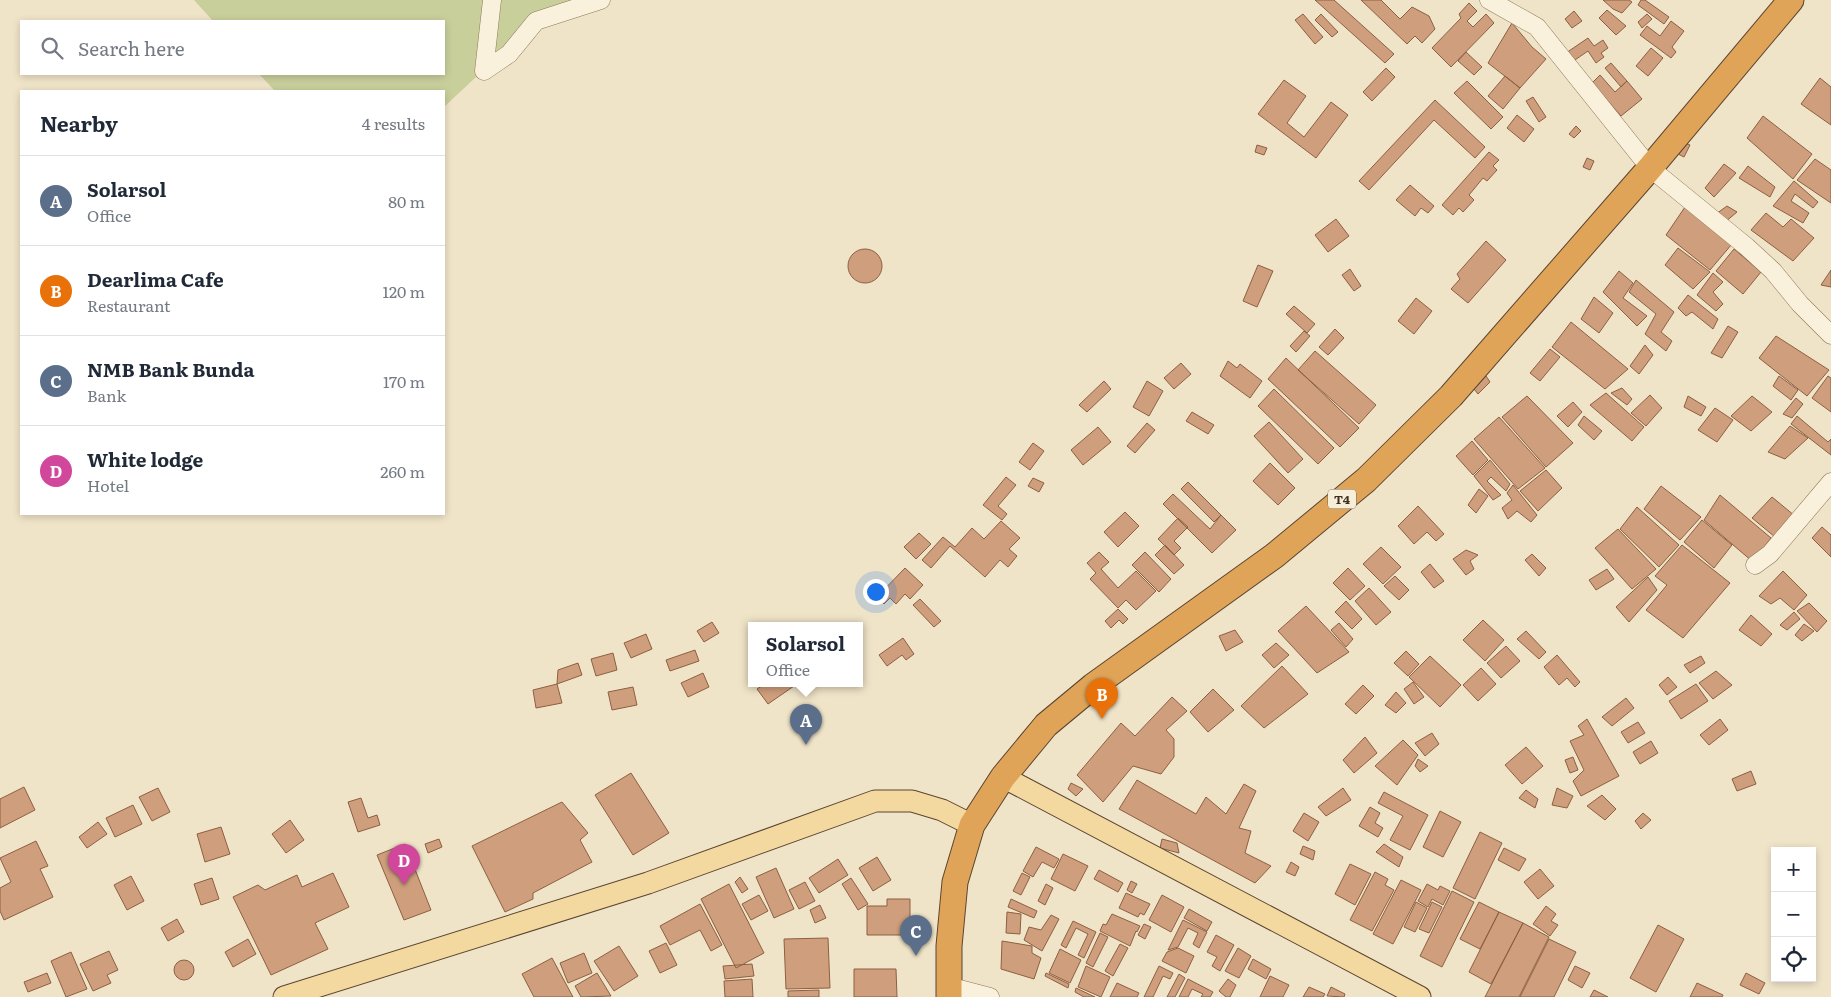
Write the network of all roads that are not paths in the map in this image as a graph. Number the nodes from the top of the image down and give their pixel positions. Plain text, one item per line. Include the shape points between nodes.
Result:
1 (492, 0) edge
2 (601, 0) edge
3 (1489, 0) edge
4 (1791, 0) edge
5 (1650, 168) junction
6 (1831, 335) edge
7 (1831, 482) edge
8 (1755, 565) dead end
9 (1003, 777) junction
10 (972, 825) junction
11 (948, 991) edge
12 (284, 997) edge
13 (990, 997) edge
14 (1420, 997) edge

1 - 2 street via 484,71 509,54 536,21
3 - 5 street via 1537,27
4 - 5 highway, T4
5 - 6 street via 1747,247
5 - 9 highway, T4 via 1451,396 1366,480 1274,556 1093,686 1046,725
7 - 8 street via 1770,554
9 - 10 highway, T4
9 - 14 main road
10 - 11 highway, T4 via 955,882
10 - 12 main road via 942,810 912,801 875,801 648,883
11 - 13 street

